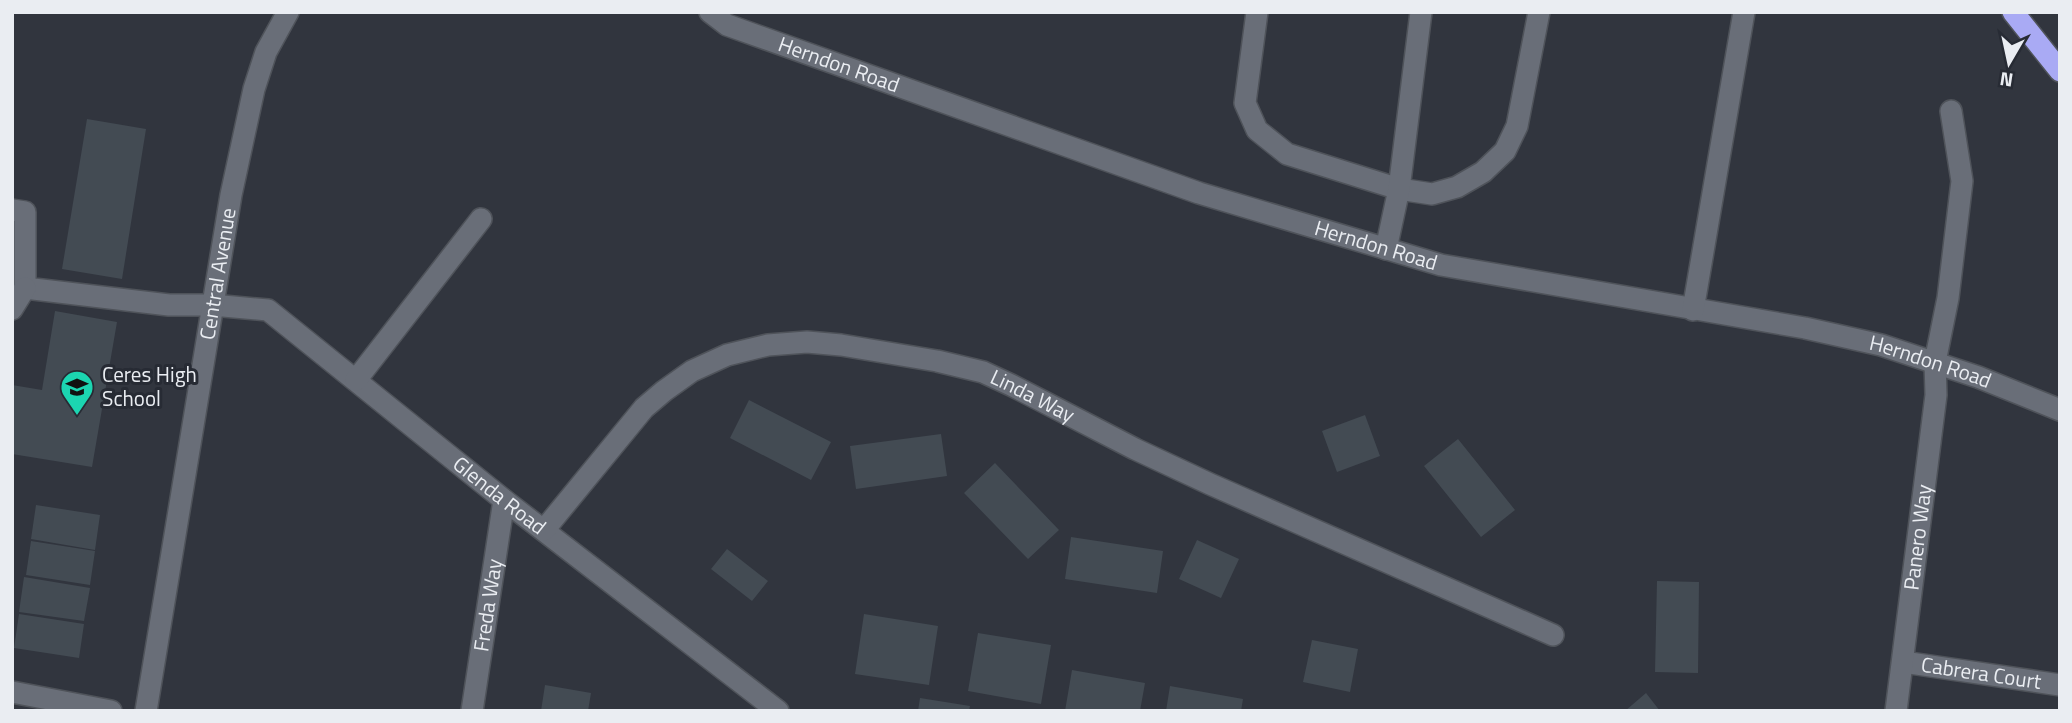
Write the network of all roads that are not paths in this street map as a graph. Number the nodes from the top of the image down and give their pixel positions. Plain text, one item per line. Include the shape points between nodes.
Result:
1 (288, 12) edge
2 (710, 12) edge
3 (1257, 12) edge
4 (1421, 12) edge
5 (1539, 12) edge
6 (1744, 12) edge
7 (2013, 12) edge
8 (2060, 71) edge
9 (1951, 111) dead end
10 (1399, 189) junction
11 (12, 210) edge
12 (481, 219) dead end
13 (1386, 249) junction
14 (25, 288) junction
15 (212, 305) junction
16 (12, 309) edge
17 (1693, 310) junction
18 (1934, 362) junction
19 (356, 380) junction
20 (2060, 410) edge
21 (504, 500) junction
22 (544, 530) junction
23 (1553, 635) dead end
24 (1902, 662) junction
25 (2060, 685) edge
26 (12, 692) edge
27 (111, 711) edge
28 (146, 711) edge
29 (472, 711) edge
30 (778, 711) edge
31 (1896, 711) edge

1 - 15 street, Central Avenue via 266,52 254,89
2 - 13 street, Herndon Road via 727,25 1199,193
3 - 10 street via 1245,103 1257,130 1287,154
4 - 10 street
5 - 10 street via 1517,126 1505,151 1483,172 1457,187 1433,194
6 - 17 street
7 - 8 highway
9 - 18 street, Panero Way via 1962,181 1948,298
10 - 13 street
11 - 14 street via 25,212
12 - 19 street
13 - 17 street, Herndon Road via 1441,265
14 - 15 street, Glenda Road via 169,305
14 - 16 street
15 - 19 street, Glenda Road via 268,310
15 - 28 street, Central Avenue
17 - 18 street, Herndon Road via 1818,331
18 - 20 street, Herndon Road
18 - 24 street, Panero Way via 1936,395
19 - 21 street, Glenda Road
21 - 22 street, Glenda Road
21 - 29 street, Freda Way
22 - 23 street, Linda Way via 644,408 692,371 727,355 768,345 830,344 983,372 1210,484
22 - 30 street, Glenda Road
24 - 25 street, Cabrera Court
24 - 31 street, Panero Way
26 - 27 street

